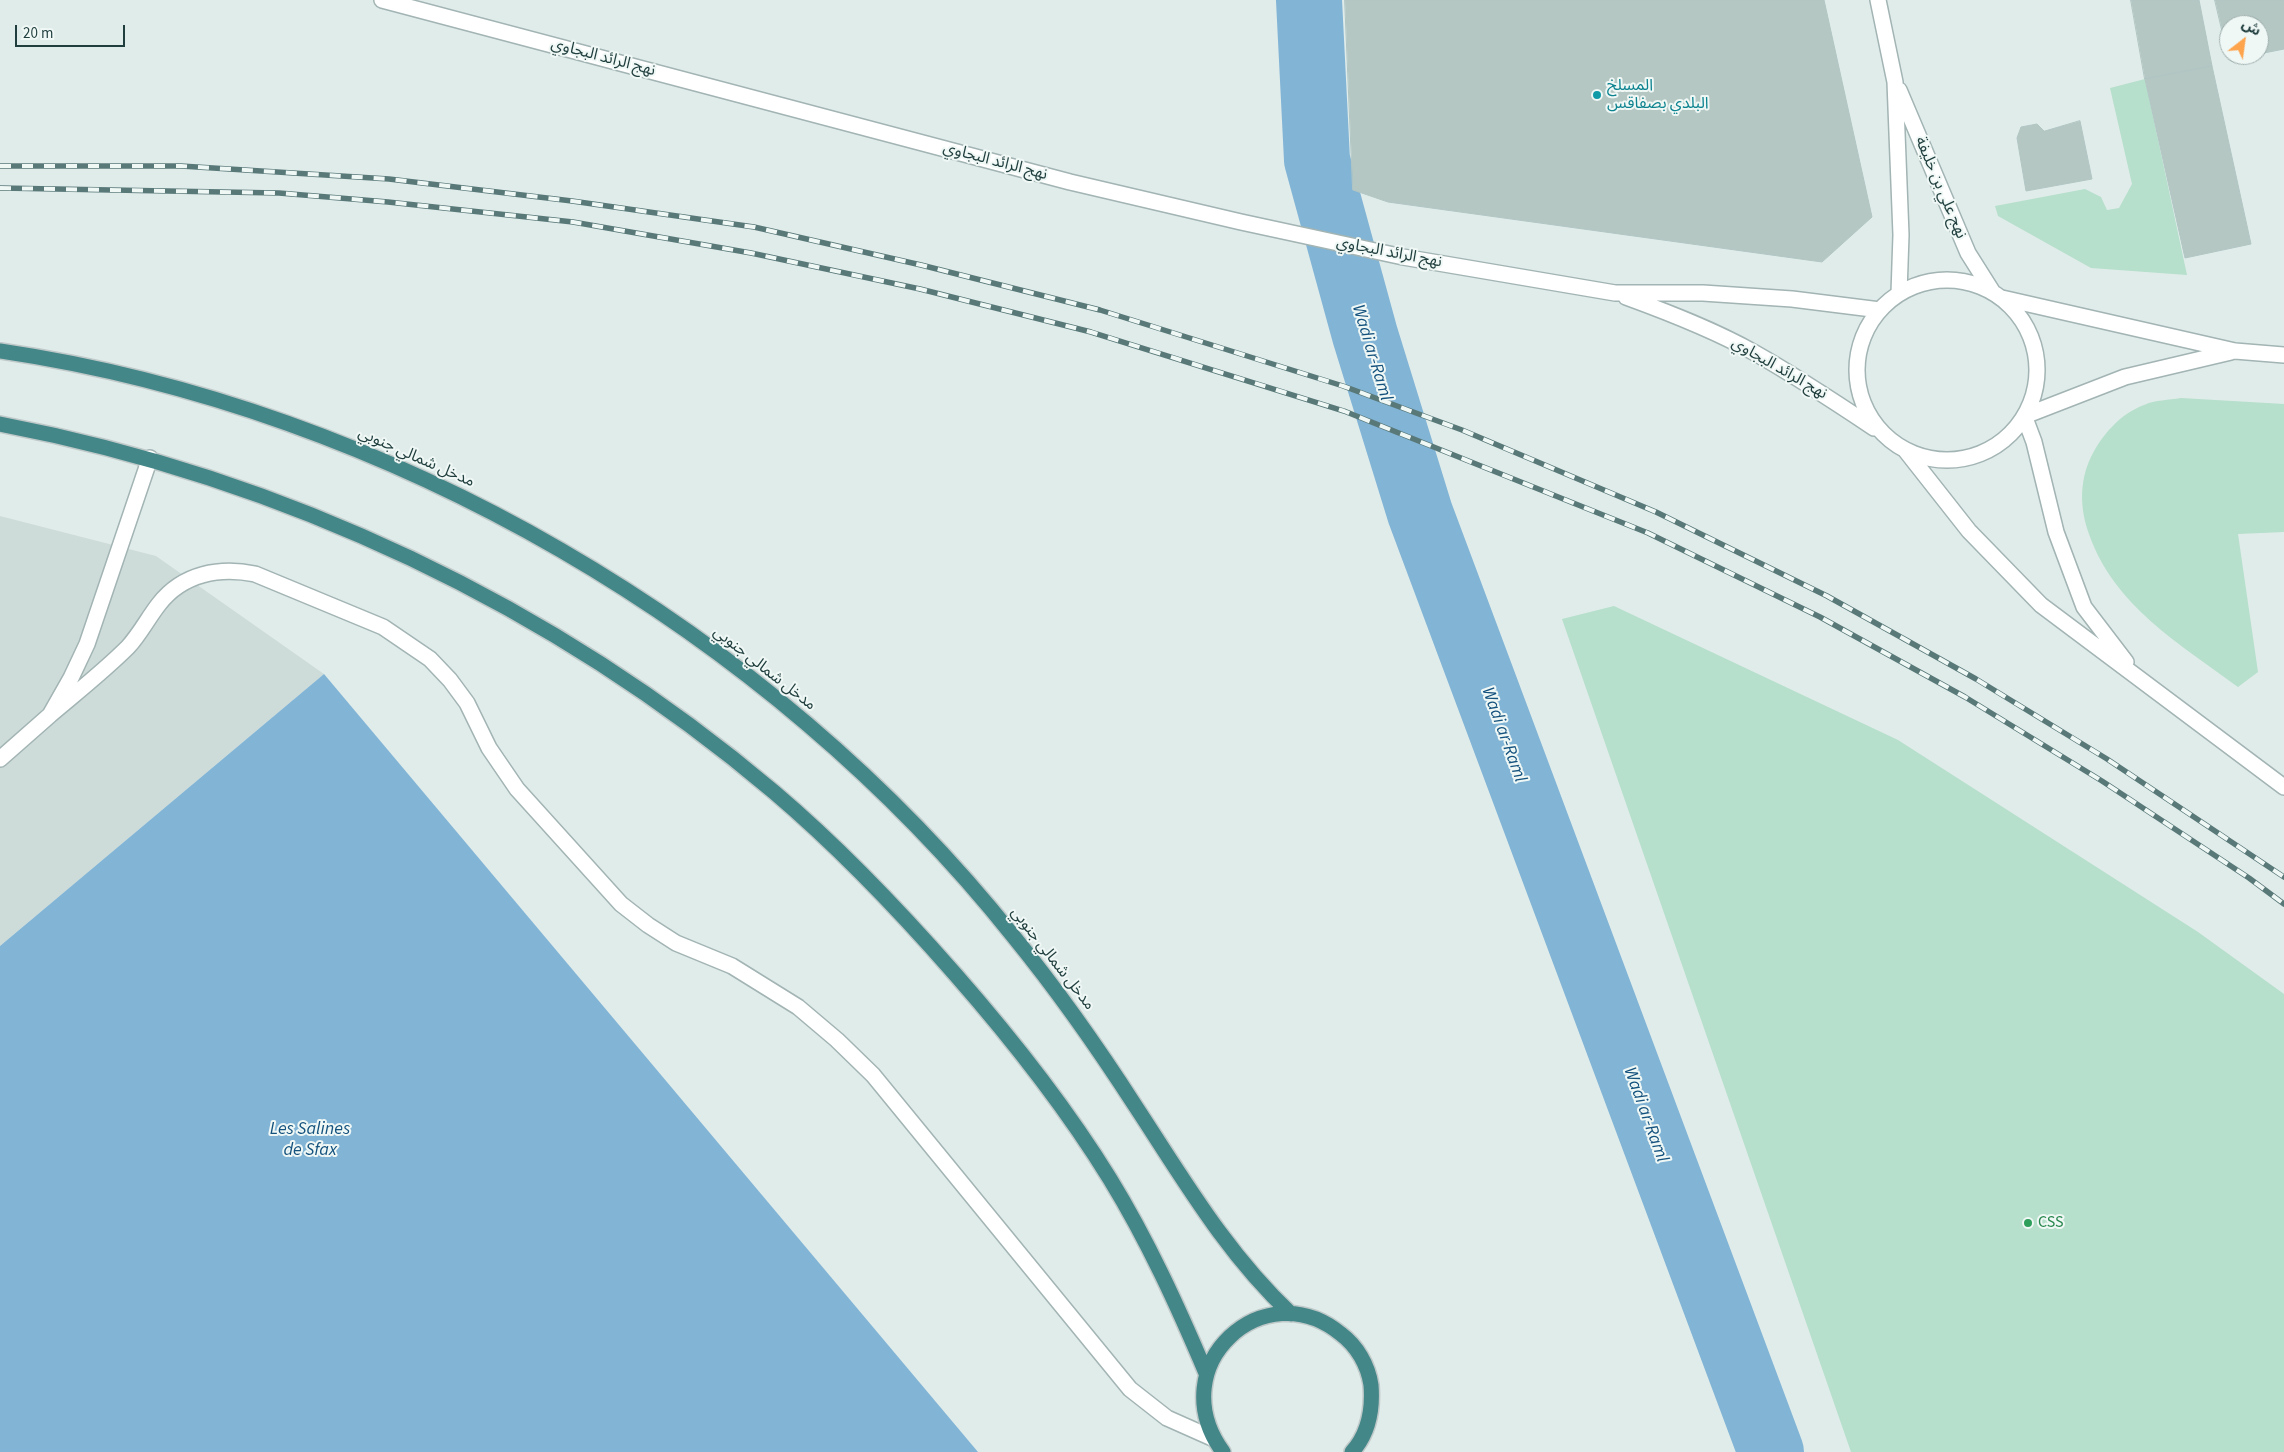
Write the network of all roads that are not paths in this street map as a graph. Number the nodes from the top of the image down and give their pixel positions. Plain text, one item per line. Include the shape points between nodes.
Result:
1 (382, 0) edge
2 (1878, 0) edge
3 (1895, 82) junction
4 (1615, 292) junction
5 (1898, 293) junction
6 (1997, 294) junction
7 (1880, 310) junction
8 (0, 350) edge
9 (2235, 351) junction
10 (2284, 355) edge
11 (2026, 417) junction
12 (0, 424) edge
13 (1881, 433) junction
14 (1906, 450) junction
15 (150, 458) junction
16 (2138, 677) junction
17 (50, 715) junction
18 (0, 759) edge
19 (2284, 787) edge
20 (1291, 1314) junction
21 (1206, 1373) junction
22 (1212, 1438) junction
23 (1223, 1452) edge
24 (1352, 1452) edge

1 - 4 street, نهج الرائد البجاوي via 1070,182 1403,257
2 - 3 street, نهج علي بن خليفة
3 - 5 street, نهج علي بن خليفة via 1901,235
3 - 6 street, نهج علي بن خليفة via 1968,253
4 - 7 street, نهج الرائد البجاوي via 1704,293
4 - 13 street, نهج الرائد البجاوي via 1686,319 1754,352 1819,390
5 - 6 street via 1944,280 1969,282
5 - 7 street
6 - 9 street
6 - 11 street via 2020,316 2033,339 2038,365 2036,391
7 - 13 street via 1865,332 1857,358 1857,385 1866,410
8 - 20 highway, مدخل شمالي جنوبي via 106,371 196,394 371,456 444,488 524,529 654,608 720,655 844,757 902,813 1011,932 1107,1061 1219,1235 1264,1289
9 - 10 street
9 - 11 street via 2125,377
11 - 14 street via 2007,439 1984,454 1958,461 1930,460
11 - 16 street via 2056,532 2084,607
12 - 15 highway
13 - 14 street, نهج الرائد البجاوي
14 - 16 street via 1969,531 2041,605
15 - 17 street via 88,644
15 - 21 highway via 299,510 451,578 536,624 619,676 699,732 776,794 852,864 924,939 993,1017 1072,1120 1148,1245
16 - 19 street
17 - 18 street
17 - 22 street via 129,646 159,603 171,592 184,582 217,571 256,574 383,627 408,642 450,680 467,703 501,768 517,789 621,904 676,943 732,966 766,986 798,1007 837,1040 873,1075 1130,1389 1167,1418
20 - 21 highway via 1269,1316 1230,1336
20 - 24 highway via 1313,1317 1332,1326 1350,1341 1363,1359 1370,1380 1372,1402 1369,1424
21 - 22 highway via 1202,1395 1204,1417
22 - 23 highway

